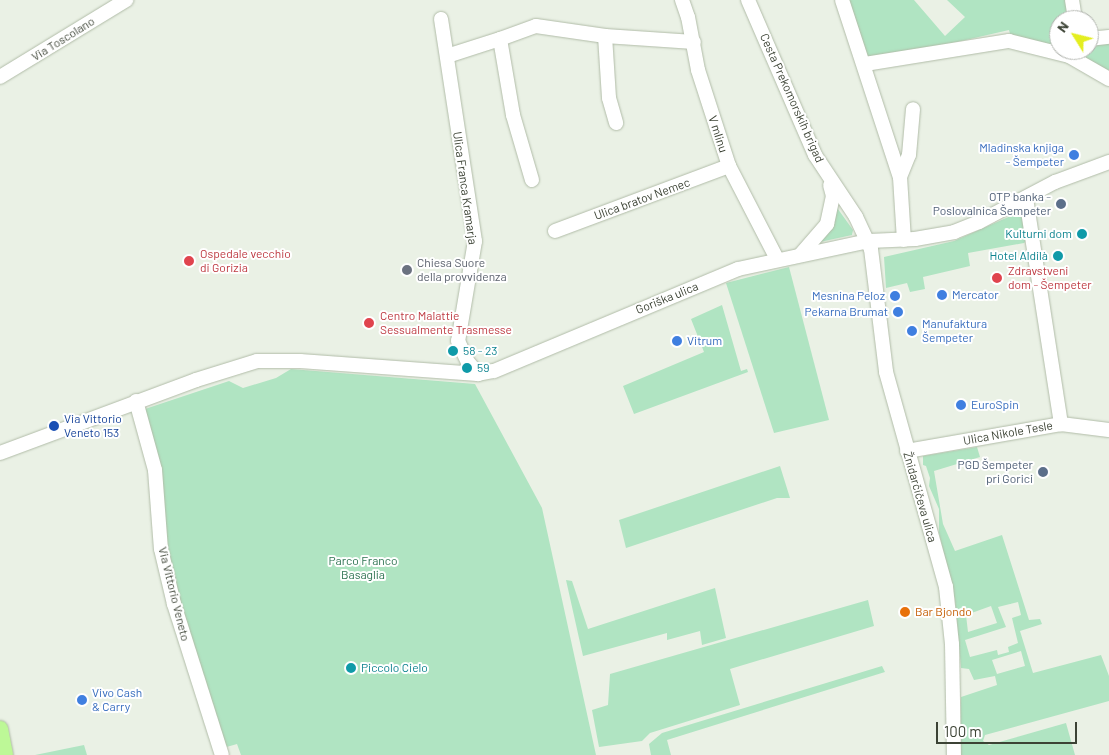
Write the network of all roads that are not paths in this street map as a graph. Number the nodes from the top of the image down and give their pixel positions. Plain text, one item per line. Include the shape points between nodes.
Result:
1 (126, 0) edge
2 (682, 0) edge
3 (748, 0) edge
4 (842, 0) edge
5 (441, 18) dead end
6 (605, 36) junction
7 (500, 39) junction
8 (694, 42) junction
9 (446, 56) junction
10 (865, 64) junction
11 (0, 77) edge
12 (1109, 79) edge
13 (913, 109) dead end
14 (616, 123) dead end
15 (1109, 162) edge
16 (729, 166) junction
17 (900, 177) junction
18 (828, 178) junction
19 (532, 180) dead end
20 (1026, 198) junction
21 (555, 231) dead end
22 (869, 240) junction
23 (904, 240) junction
24 (800, 255) junction
25 (777, 259) junction
26 (475, 374) junction
27 (136, 402) junction
28 (1061, 424) junction
29 (1109, 430) edge
30 (907, 452) junction
31 (0, 453) edge
32 (0, 729) edge
33 (5, 755) edge
34 (222, 755) edge
35 (954, 755) edge

1 - 11 street, Via Toscolano
2 - 8 street, V mlinu
3 - 18 street, Cesta Prekomorskih brigad
4 - 10 street
5 - 9 street, Ulica Franca Kramarja
6 - 7 street via 536,26
6 - 8 street
6 - 14 street via 607,82
7 - 9 street
7 - 19 street via 513,115
8 - 16 street, V mlinu via 698,70
9 - 26 street, Ulica Franca Kramarja via 476,241 458,341
10 - 12 street via 1009,41 1069,56
10 - 17 street
13 - 17 street via 909,155
15 - 20 street via 1055,182
16 - 21 street, Ulica bratov Nemec
16 - 25 street, V mlinu
17 - 23 street
18 - 22 street, Cesta Prekomorskih brigad
18 - 24 street via 833,196 827,224 815,242
20 - 23 street via 954,232
20 - 28 street
22 - 23 street
22 - 24 street, Goriška ulica
22 - 30 street, Žnidarčičeva ulica via 886,372
24 - 25 street, Goriška ulica
25 - 26 street, Goriška ulica via 738,268 494,371
26 - 27 street via 300,361 257,362
27 - 31 street
27 - 34 street, Via Vittorio Veneto via 155,470 161,549 174,604
28 - 29 street, Ulica Nikole Tesle
28 - 30 street, Ulica Nikole Tesle
30 - 35 street, Žnidarčičeva ulica via 946,587 952,644
32 - 33 main road

